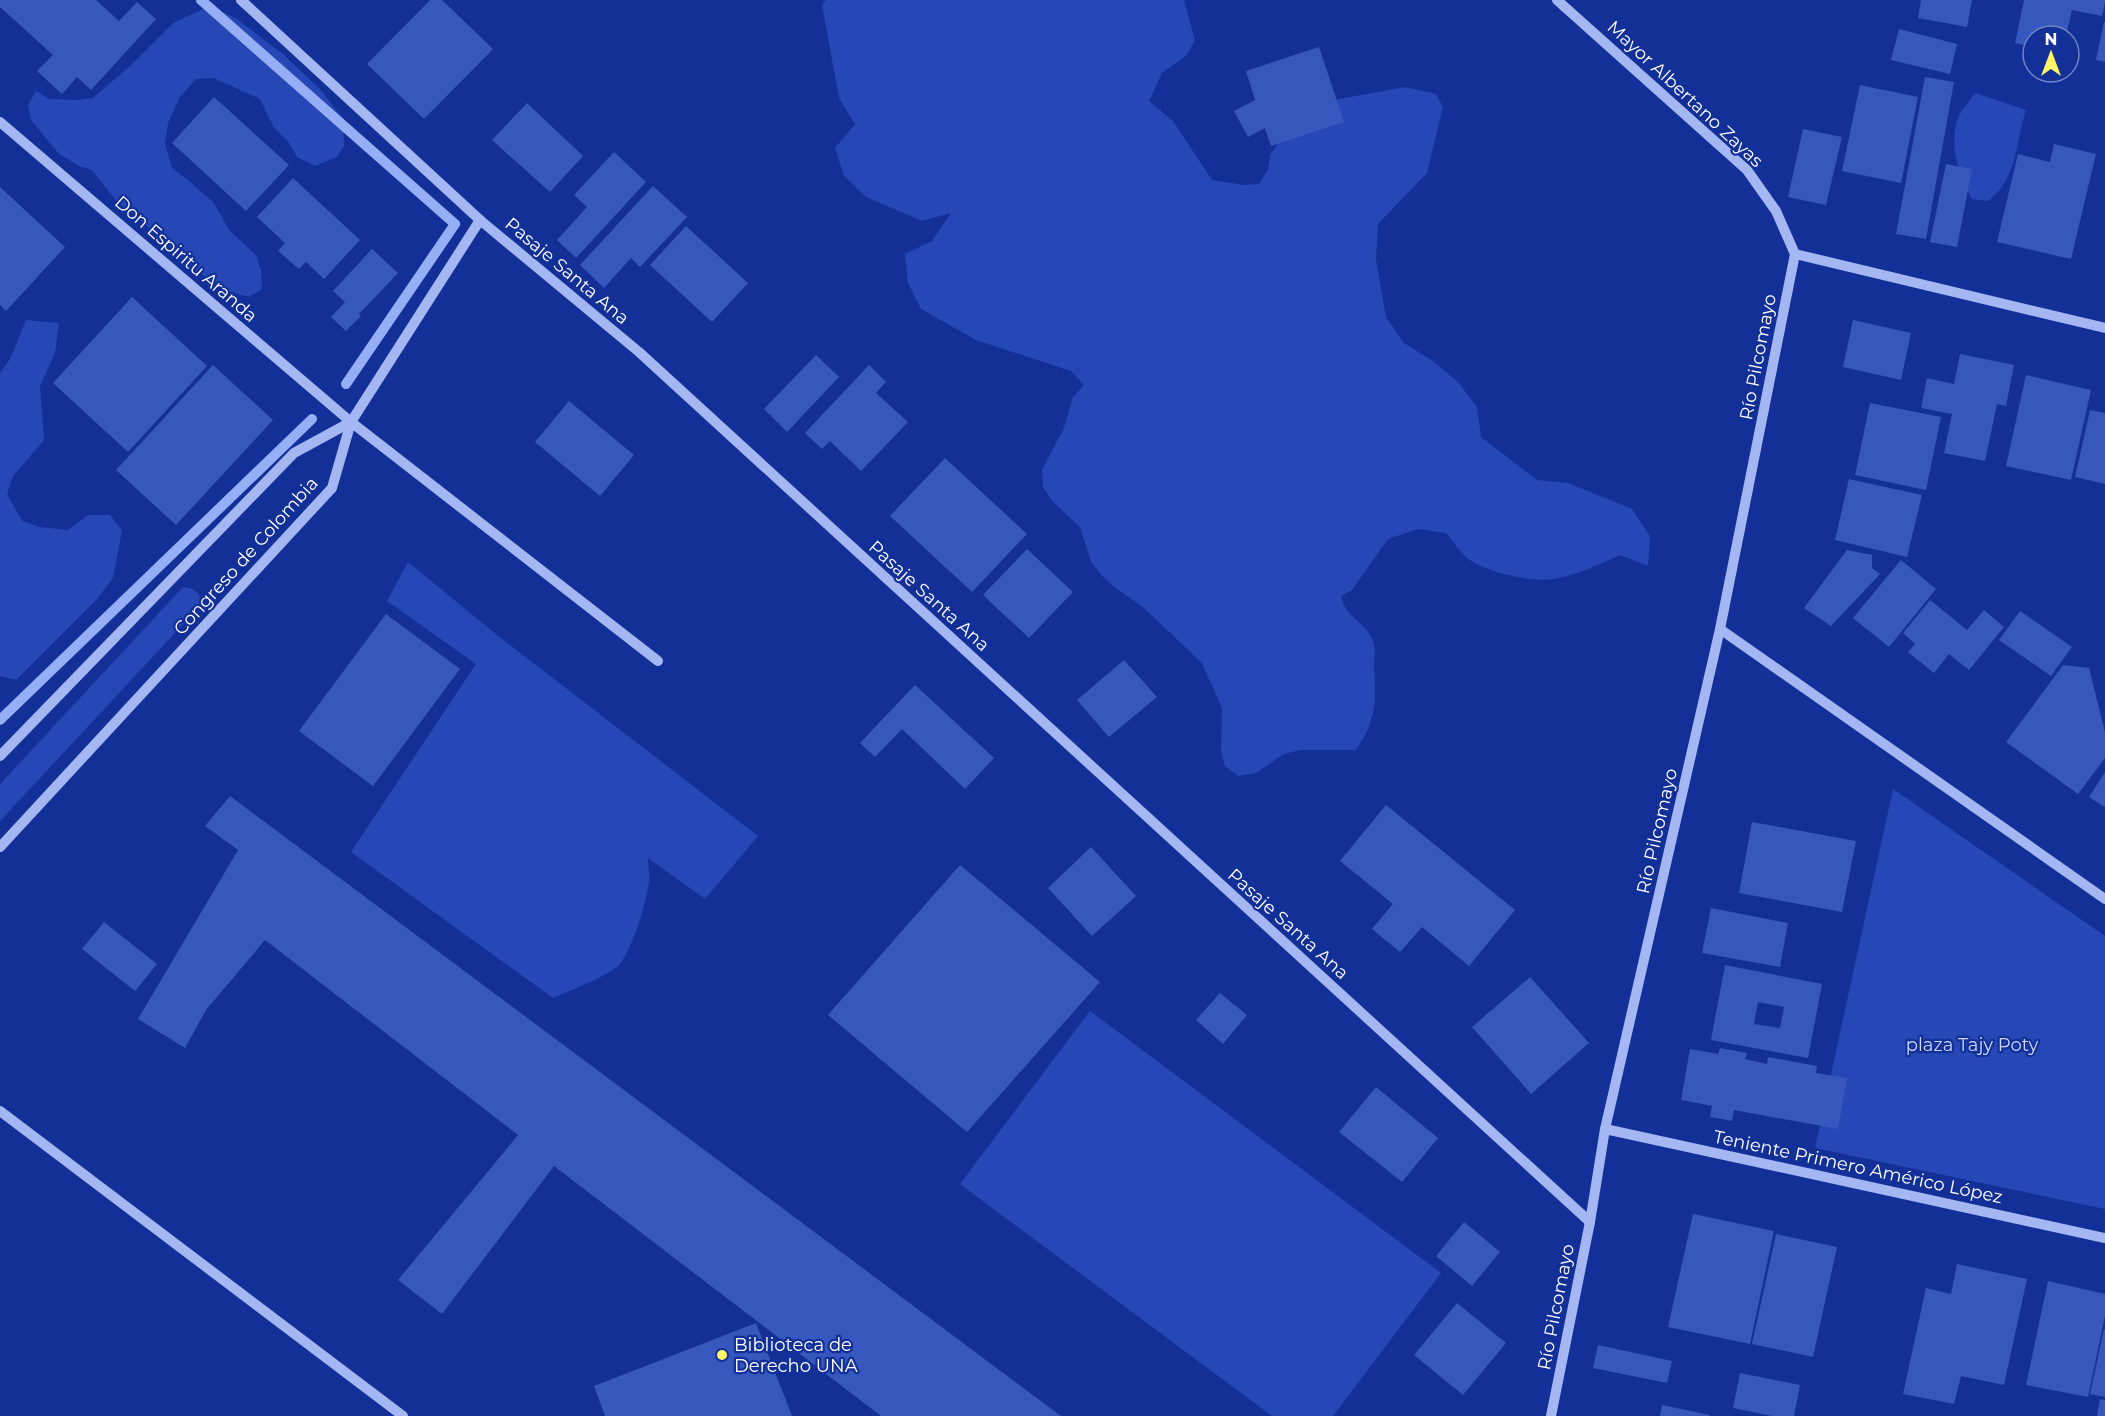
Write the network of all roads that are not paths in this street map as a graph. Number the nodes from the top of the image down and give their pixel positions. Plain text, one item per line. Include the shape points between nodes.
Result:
1 (241, 0) edge
2 (1557, 0) edge
3 (0, 122) edge
4 (480, 220) junction
5 (1795, 254) junction
6 (2105, 328) edge
7 (351, 422) junction
8 (1720, 629) junction
9 (658, 661) dead end
10 (0, 756) edge
11 (0, 847) edge
12 (2105, 899) edge
13 (0, 1111) edge
14 (1605, 1129) junction
15 (1590, 1222) junction
16 (2105, 1238) edge
17 (403, 1416) edge
18 (1551, 1416) edge

1 - 4 street, Pasaje Santa Ana
2 - 5 street, Mayor Albertano Zayas via 1747,170 1776,211
3 - 7 street, Don Espiritu Aranda
4 - 7 street, Congreso de Colombia
4 - 15 street, Pasaje Santa Ana via 639,352
5 - 6 street
5 - 8 street, Río Pilcomayo
7 - 9 street, Don Espiritu Aranda
7 - 10 street via 294,453
7 - 11 street, Congreso de Colombia via 332,488
8 - 12 street
8 - 14 street, Río Pilcomayo
13 - 17 street
14 - 15 street, Río Pilcomayo
14 - 16 street, Teniente Primero Américo López
15 - 18 street, Río Pilcomayo

